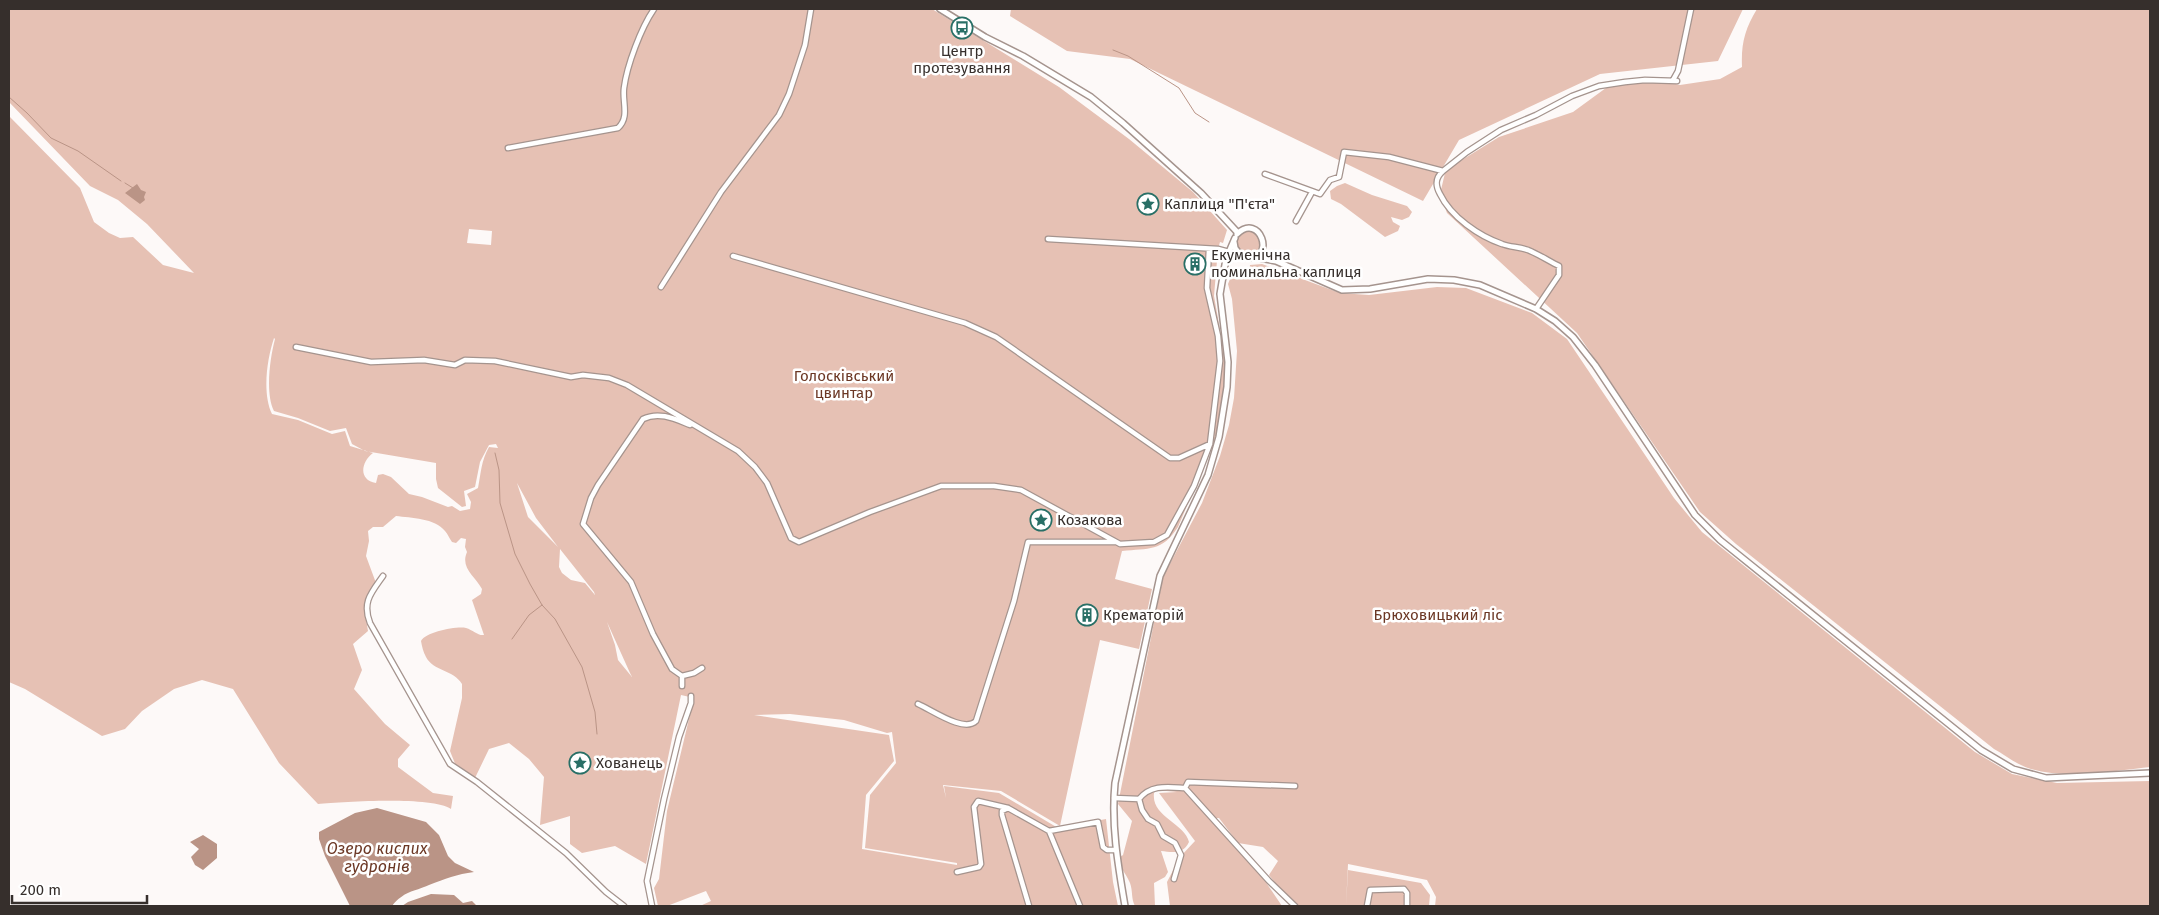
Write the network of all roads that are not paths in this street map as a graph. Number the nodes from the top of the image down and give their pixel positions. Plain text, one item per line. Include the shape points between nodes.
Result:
1 (654, 9) edge
2 (811, 9) edge
3 (940, 9) edge
4 (1691, 9) edge
5 (508, 148) dead end
6 (1443, 171) junction
7 (1265, 174) dead end
8 (1312, 192) junction
9 (1296, 221) dead end
10 (1236, 235) junction
11 (1048, 239) dead end
12 (1263, 241) junction
13 (1209, 249) junction
14 (1229, 252) junction
15 (733, 256) dead end
16 (1241, 256) junction
17 (1254, 257) junction
18 (1276, 261) junction
19 (661, 286) dead end
20 (1536, 309) junction
21 (296, 347) dead end
22 (701, 429) junction
23 (1210, 444) junction
24 (1115, 542) junction
25 (383, 576) dead end
26 (702, 668) dead end
27 (682, 676) junction
28 (682, 686) dead end
29 (691, 696) dead end
30 (918, 704) dead end
31 (2150, 773) edge
32 (1295, 786) dead end
33 (1186, 788) junction
34 (1114, 798) junction
35 (1139, 799) junction
36 (1008, 808) junction
37 (1048, 831) junction
38 (1115, 850) junction
39 (957, 872) dead end
40 (1174, 879) dead end
41 (624, 906) edge
42 (652, 906) edge
43 (1029, 906) edge
44 (1080, 906) edge
45 (1125, 906) edge
46 (1295, 906) edge
47 (1368, 906) edge
48 (1407, 906) edge

1 - 5 street via 624,81 624,123 618,128
2 - 19 street via 805,45 779,115 721,192
3 - 10 street via 1091,97 1201,193
4 - 6 street via 1675,80 1599,86 1572,96 1501,130
6 - 8 street via 1389,158 1344,152 1339,177 1330,180 1320,194
6 - 20 street via 1436,182 1452,213 1487,237 1528,250 1558,266 1559,275
7 - 8 street
8 - 9 street
10 - 12 street via 1245,229 1255,230
10 - 14 street
10 - 16 street via 1235,248
11 - 13 street
12 - 17 street via 1261,251
12 - 18 street via 1266,252
13 - 14 street
13 - 23 street via 1207,288 1220,361
14 - 16 street
14 - 34 street via 1220,294 1228,362 1219,437 1208,474 1160,576
15 - 23 street via 965,324 996,337 1170,458 1179,458
16 - 17 street
17 - 18 street
18 - 20 street via 1342,290 1370,289 1428,279 1454,280 1480,285
20 - 31 street via 1574,336 1695,515 1720,540 1981,750 2012,769 2046,778
21 - 22 street via 371,362 424,360 455,365 465,360 495,361 571,377 609,378 636,389
22 - 24 street via 738,451 755,467 767,483 795,541 803,542 826,529 941,486 994,486 1021,490
22 - 27 street via 664,416 644,419 598,485 583,524 631,582 672,669
23 - 24 street via 1194,486 1167,535 1154,542
24 - 30 street via 1028,542 1014,601 976,721 969,726 958,724
25 - 41 street via 368,599 366,613 450,764 566,853
26 - 27 street
27 - 28 street
29 - 42 street via 664,798 647,881
32 - 33 street via 1188,782
33 - 35 street via 1163,786 1145,791
33 - 46 street
34 - 35 street
34 - 38 street
35 - 40 street via 1148,819 1157,824 1163,836 1175,844 1181,855
36 - 37 street
36 - 39 street via 982,800 975,802 981,864
36 - 43 street via 1002,811 1002,815
37 - 38 street via 1098,822 1103,847
37 - 44 street
38 - 45 street
47 - 48 street via 1370,890 1404,889

